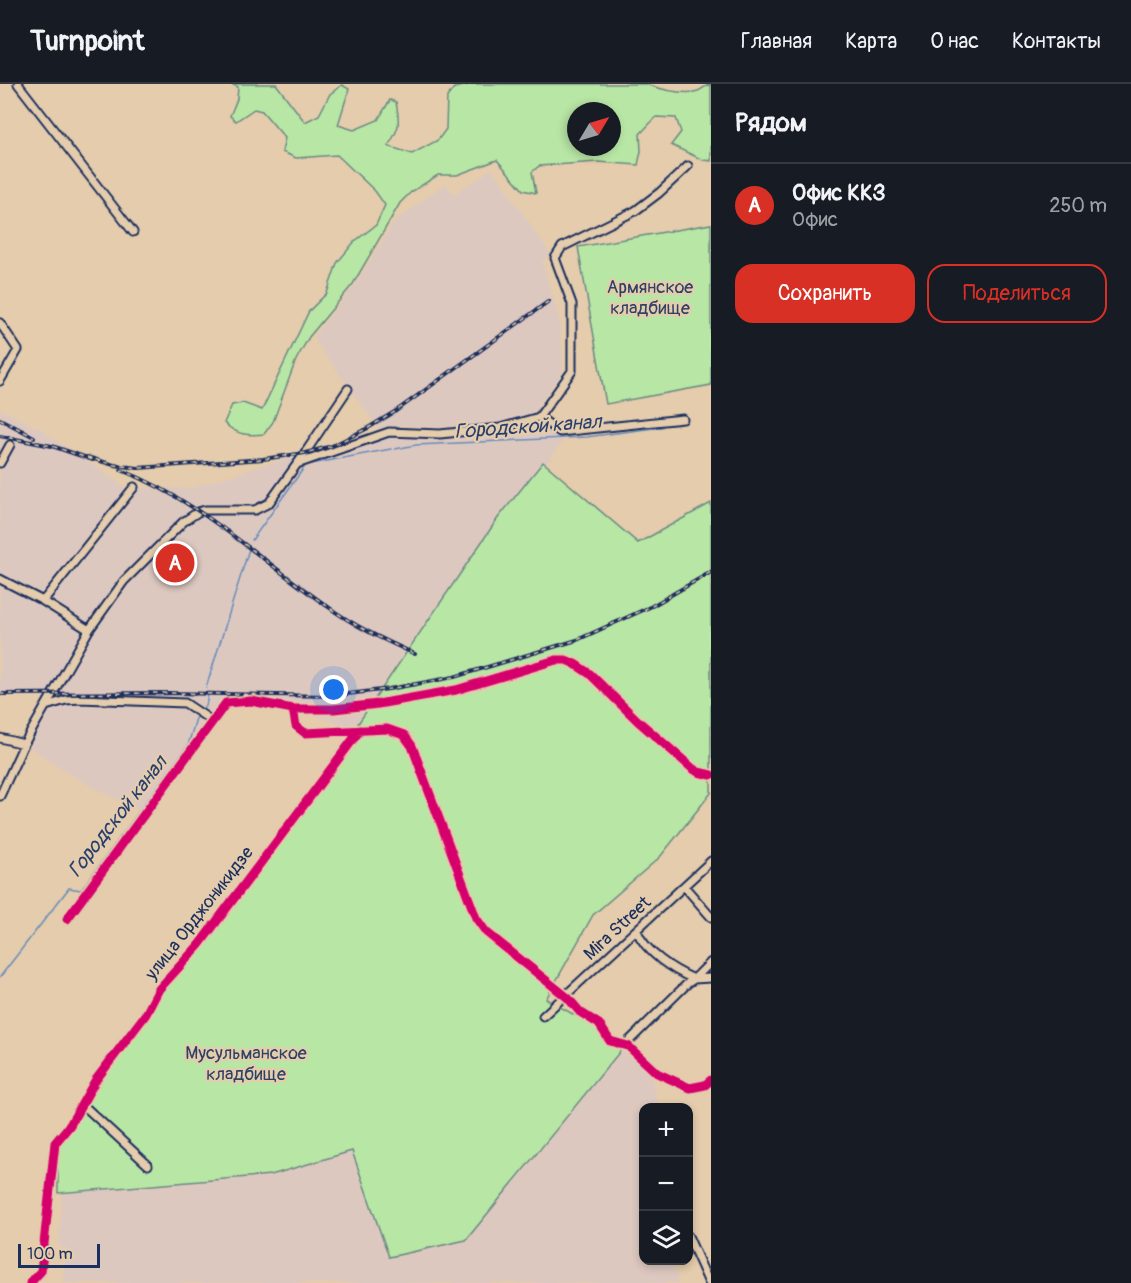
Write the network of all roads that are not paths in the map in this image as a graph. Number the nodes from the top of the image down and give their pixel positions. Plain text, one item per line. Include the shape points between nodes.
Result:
1 (18, 84) edge
2 (688, 166) dead end
3 (133, 232) dead end
4 (0, 322) edge
5 (0, 381) edge
6 (348, 388) dead end
7 (539, 417) junction
8 (683, 419) dead end
9 (10, 445) dead end
10 (0, 463) edge
11 (297, 464) junction
12 (134, 487) dead end
13 (0, 579) edge
14 (43, 602) junction
15 (89, 630) junction
16 (45, 706) junction
17 (293, 709) junction
18 (212, 721) junction
19 (360, 730) junction
20 (0, 738) edge
21 (24, 744) junction
22 (711, 775) edge
23 (3, 784) edge
24 (0, 796) edge
25 (711, 861) edge
26 (684, 886) junction
27 (711, 917) edge
28 (67, 919) dead end
29 (637, 931) junction
30 (711, 962) edge
31 (677, 972) junction
32 (711, 978) edge
33 (694, 979) junction
34 (678, 991) junction
35 (565, 996) junction
36 (543, 1016) dead end
37 (625, 1045) junction
38 (711, 1080) edge
39 (82, 1104) junction
40 (148, 1165) dead end
41 (693, 1247) edge
42 (30, 1283) edge
43 (709, 1283) edge

1 - 3 street
2 - 7 street via 635,211 562,247 555,258 572,303 572,371
4 - 5 street via 18,350
6 - 11 street
7 - 8 street via 560,432
7 - 11 street via 500,428 440,434 388,432
9 - 10 street
11 - 15 street via 262,507 205,510 183,522 124,581
12 - 14 street
13 - 14 street
14 - 15 street
15 - 16 street
16 - 18 street via 80,699 185,703
16 - 21 street
17 - 18 street via 251,701 226,703
17 - 19 street via 296,726 305,732
17 - 22 street via 345,707 456,690 566,660 590,674 692,768
18 - 28 street
19 - 35 street via 387,729 409,740 476,918 494,939
19 - 39 street, улица Орджоникидзе via 199,945 159,989 146,1014 94,1081
20 - 21 street
21 - 23 street
23 - 24 street
25 - 26 street, Mira Street
26 - 27 street
26 - 29 street, Mira Street
29 - 31 street via 650,949
29 - 35 street, Mira Street
30 - 33 street
31 - 33 street
31 - 34 street
32 - 33 street
33 - 34 street
34 - 37 street
35 - 36 street, Mira Street
35 - 37 street via 599,1024 610,1041
37 - 38 street via 657,1073 690,1088
39 - 40 street
39 - 42 street, улица Орджоникидзе via 56,1143 41,1272
41 - 43 street

